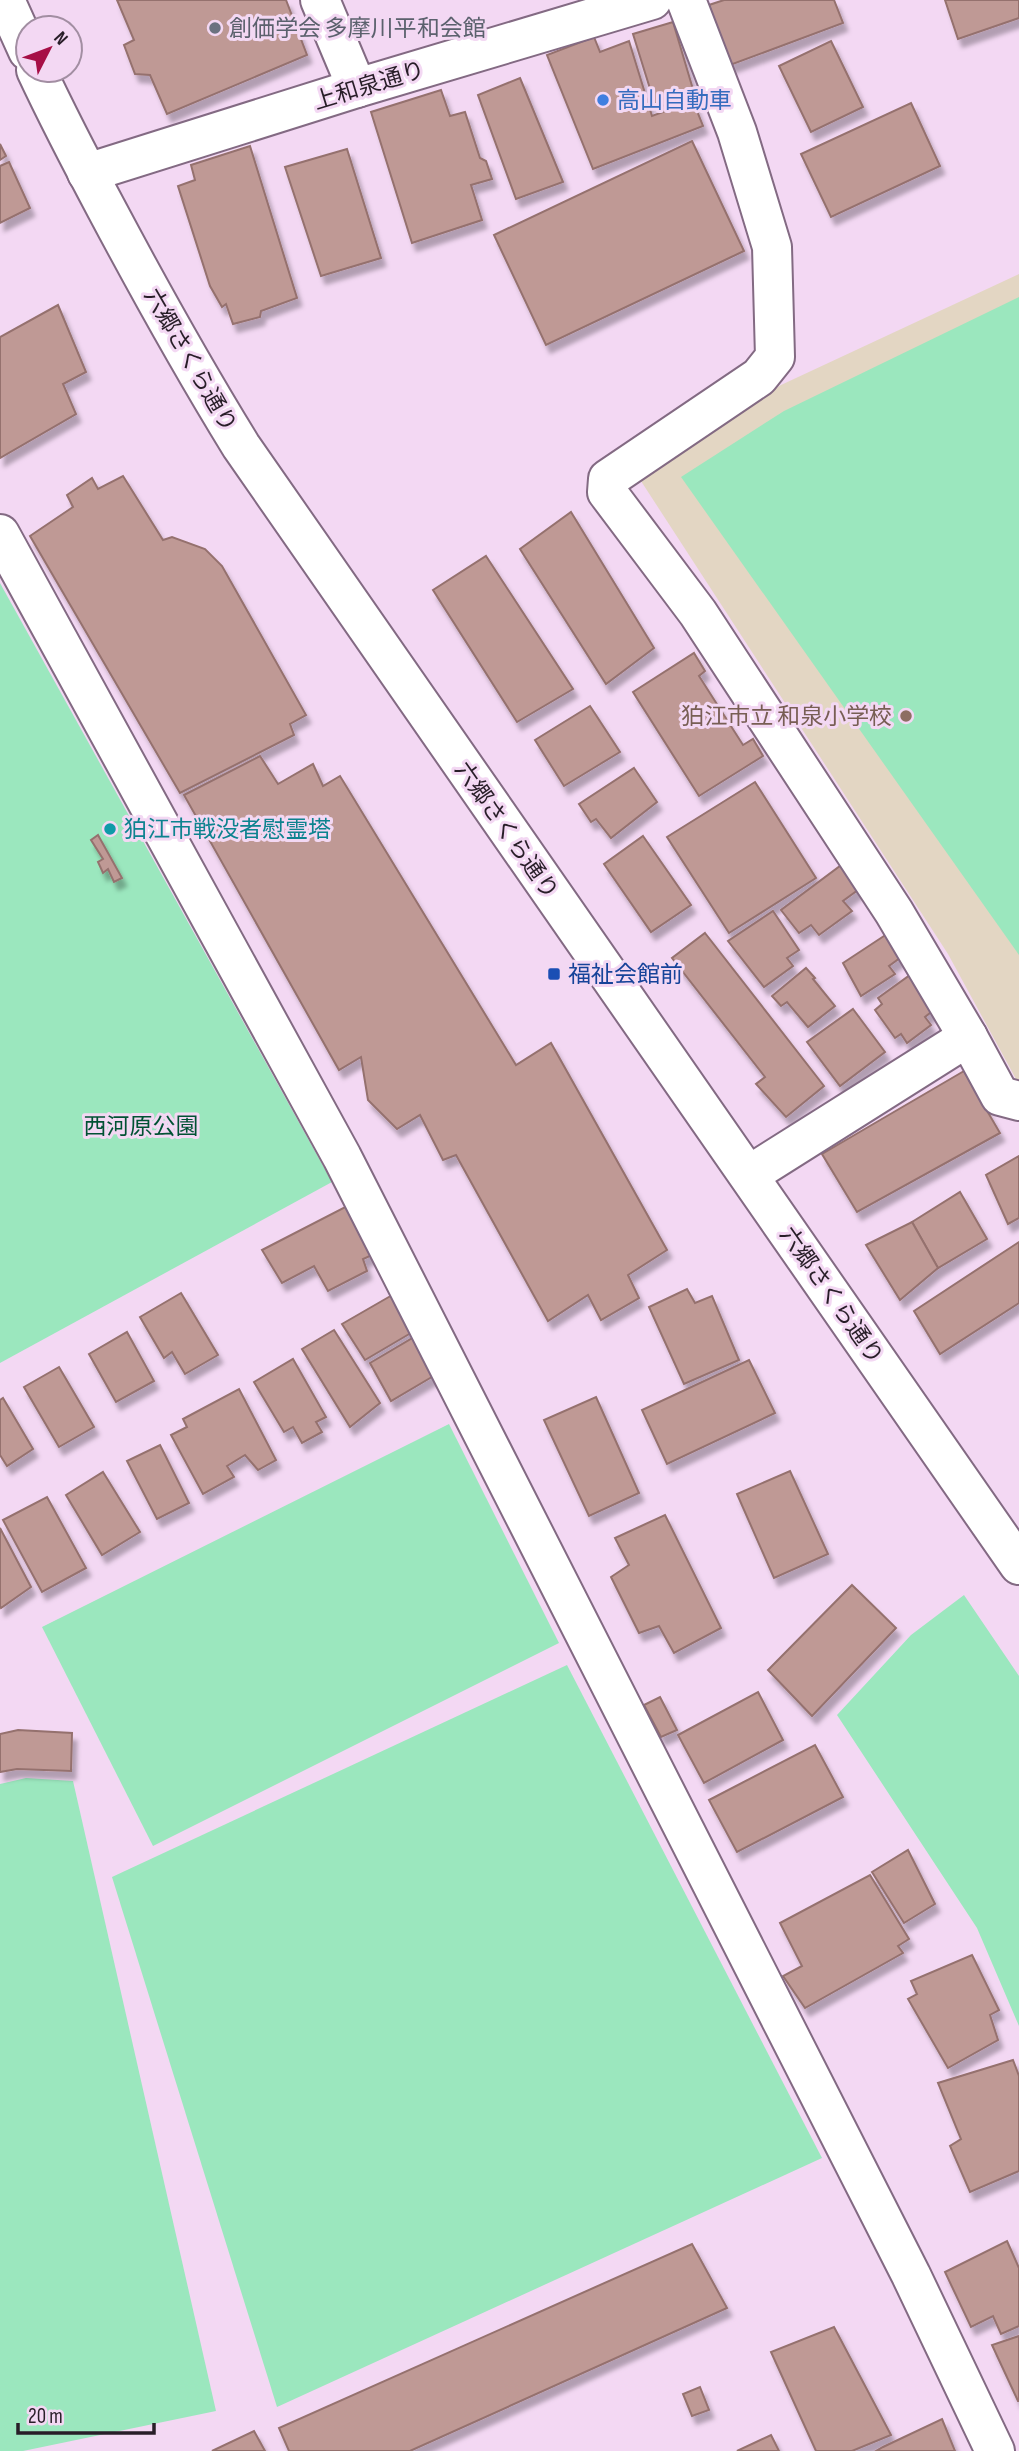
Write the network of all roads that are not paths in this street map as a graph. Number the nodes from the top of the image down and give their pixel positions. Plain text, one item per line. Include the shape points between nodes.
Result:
1 (5, 0) edge
2 (320, 0) edge
3 (652, 0) edge
4 (686, 0) edge
5 (14, 20) edge
6 (43, 84) edge
7 (357, 88) junction
8 (88, 173) junction
9 (0, 534) edge
10 (968, 1037) junction
11 (1019, 1101) edge
12 (749, 1175) junction
13 (1019, 1565) edge
14 (995, 2451) edge

1 - 5 street
2 - 7 street
3 - 7 street, 上和泉通り
4 - 10 street via 737,132 772,247 775,357 759,377 608,479 607,492 698,612 894,912
6 - 8 street, 六郷さくら通り
7 - 8 street, 上和泉通り
8 - 12 street, 六郷さくら通り via 188,359 241,446
9 - 14 street via 342,1157 898,2250
10 - 11 street via 1000,1096
10 - 12 street
12 - 13 street, 六郷さくら通り

